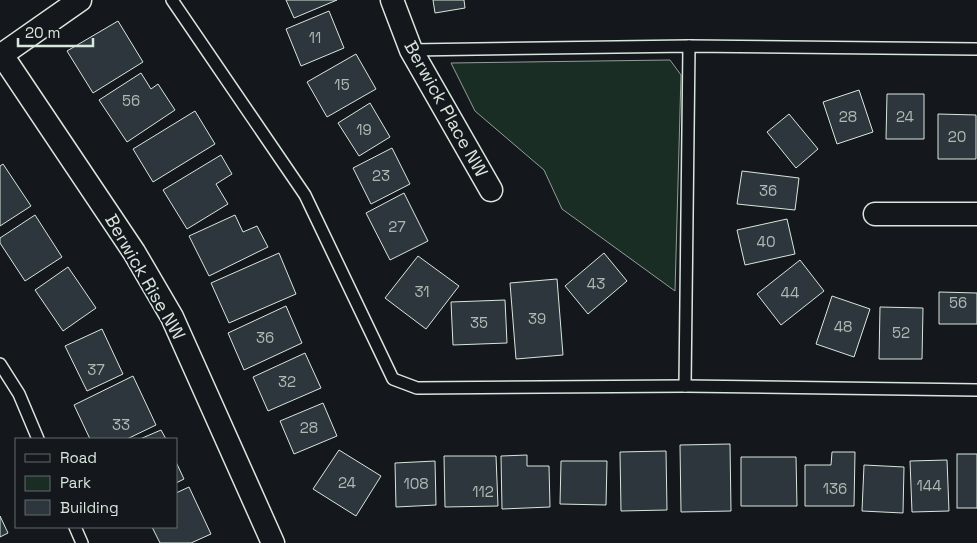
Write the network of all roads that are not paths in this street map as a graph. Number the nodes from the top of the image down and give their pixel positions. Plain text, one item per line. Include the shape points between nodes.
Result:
1 (80, 0) edge
2 (172, 0) edge
3 (392, 0) edge
4 (689, 46) junction
5 (977, 49) edge
6 (411, 50) junction
7 (1, 55) edge
8 (491, 190) dead end
9 (876, 214) dead end
10 (977, 214) edge
11 (0, 364) edge
12 (685, 386) junction
13 (977, 390) edge
14 (38, 438) edge
15 (75, 528) edge
16 (82, 543) edge
17 (273, 543) edge

1 - 7 street
2 - 12 lane via 305,195 393,379 417,388
3 - 6 street, Berwick Place NW
4 - 5 lane
4 - 6 lane
4 - 12 lane
6 - 8 street, Berwick Place NW
7 - 17 street, Berwick Rise NW via 134,252 172,317
9 - 10 street
11 - 14 lane via 19,394
12 - 13 lane
15 - 16 lane

